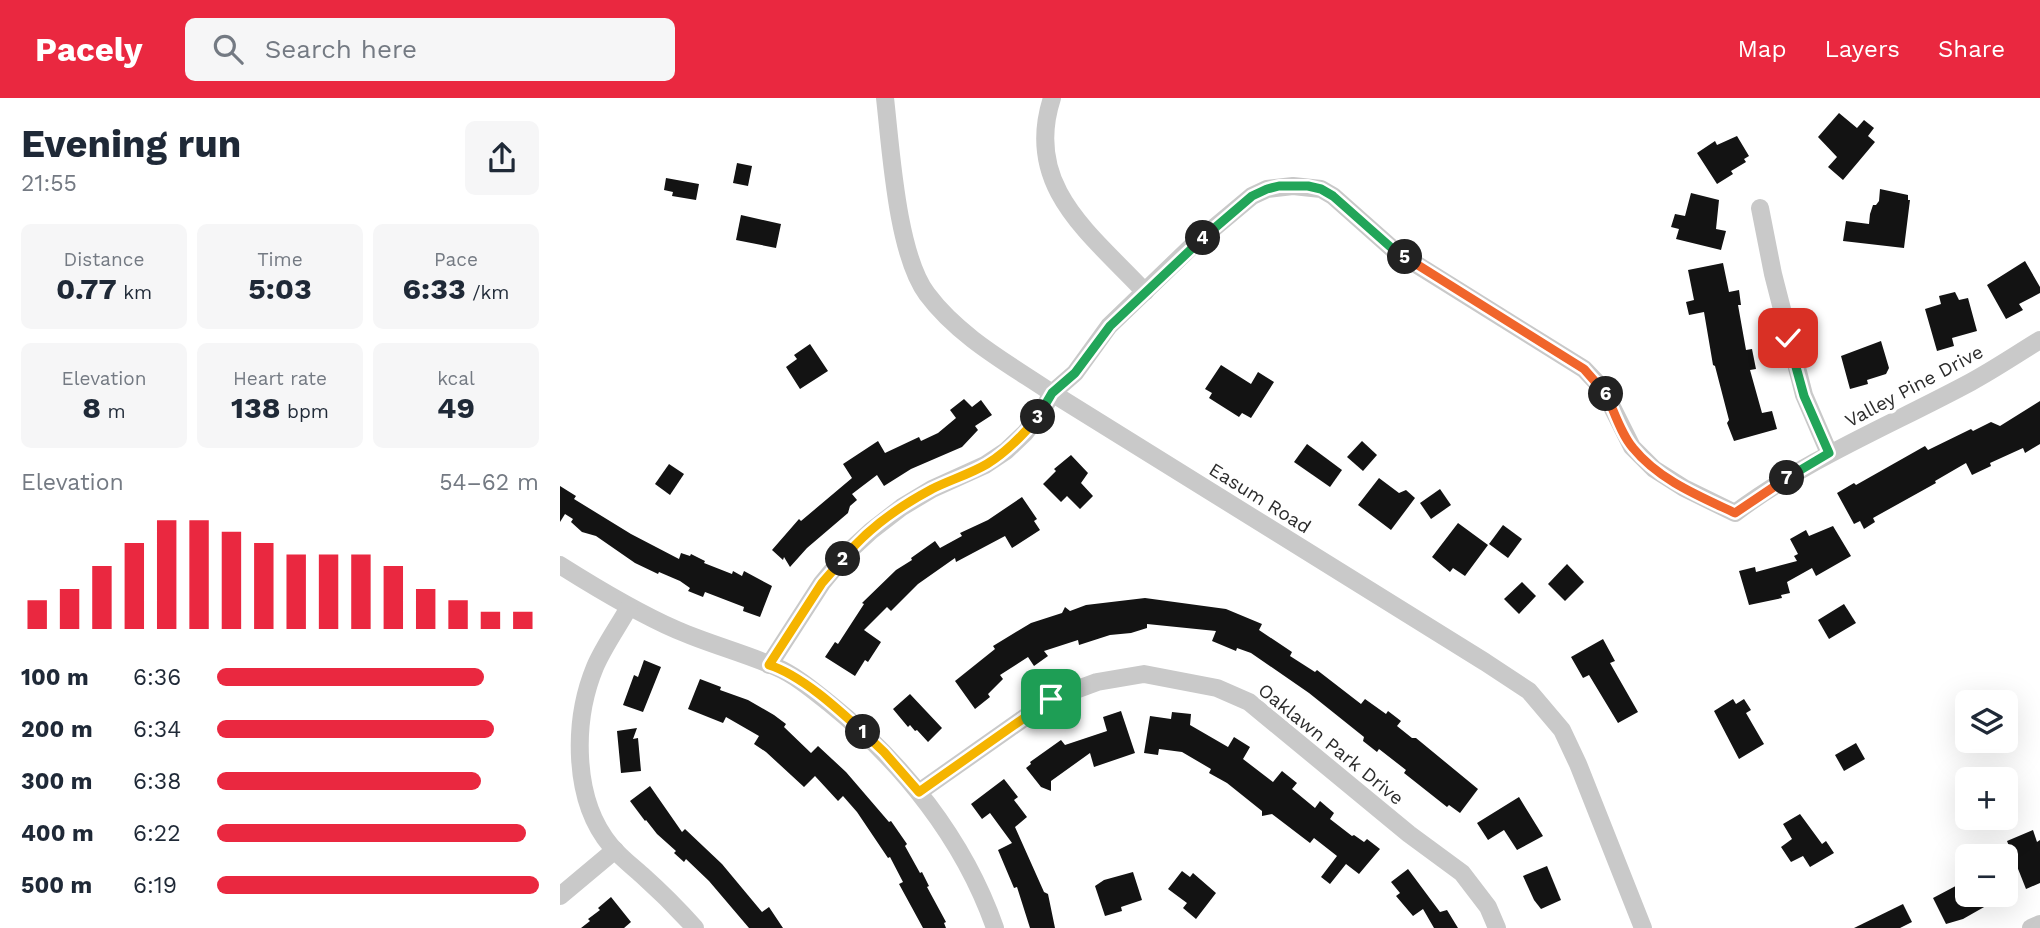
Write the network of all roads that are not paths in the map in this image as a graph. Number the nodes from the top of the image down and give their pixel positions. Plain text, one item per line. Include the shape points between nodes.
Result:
1 (885, 98) edge
2 (1052, 98) edge
3 (1760, 208) dead end
4 (1145, 292) junction
5 (2040, 340) edge
6 (1052, 393) junction
7 (1829, 453) junction
8 (560, 565) edge
9 (629, 607) junction
10 (769, 665) junction
11 (919, 792) junction
12 (615, 850) junction
13 (560, 896) edge
14 (2040, 924) edge
15 (695, 928) edge
16 (995, 928) edge
17 (1497, 928) edge
18 (1643, 928) edge
19 (2031, 928) edge

1 - 6 street, Easum Road via 897,197 911,262 926,292 968,334
2 - 4 street via 1044,130 1049,176 1072,214
3 - 7 street via 1804,396
4 - 6 street
4 - 7 street, Valley Pine Drive via 1252,196 1279,186 1321,189 1395,251 1584,369 1603,389 1632,447 1654,469 1684,488 1735,513
5 - 7 street, Valley Pine Drive via 1973,381
6 - 10 street via 1041,413 1006,451 902,507 846,554
6 - 18 street, Easum Road via 1529,691 1562,730
8 - 9 street
9 - 10 street
9 - 12 street via 596,666 581,718 580,757 586,794 595,819
10 - 11 street via 851,721
11 - 16 street via 966,865
11 - 17 street, Oaklawn Park Drive via 1051,699 1097,682 1144,674 1217,688 1249,702 1462,873 1488,907
12 - 13 street
12 - 15 street
14 - 19 street

